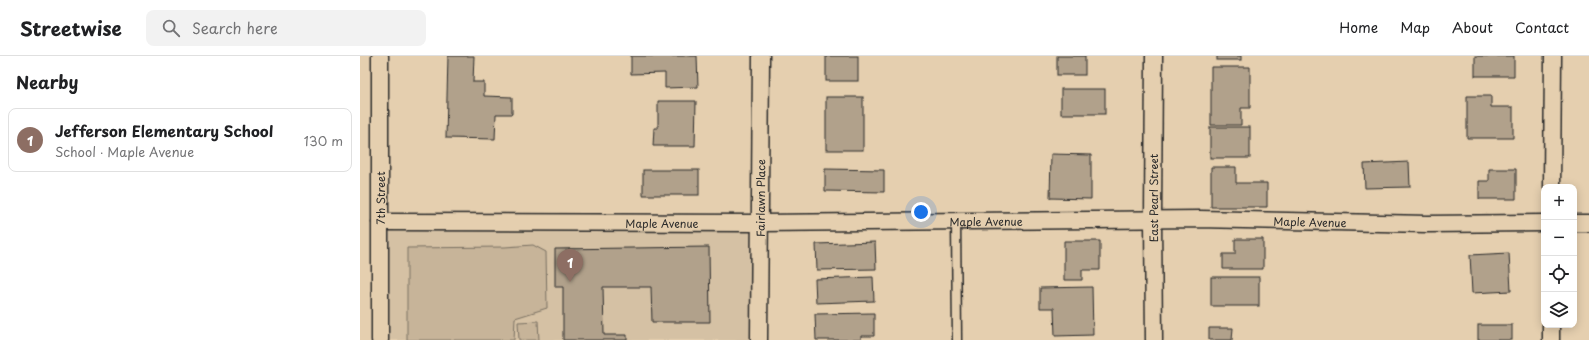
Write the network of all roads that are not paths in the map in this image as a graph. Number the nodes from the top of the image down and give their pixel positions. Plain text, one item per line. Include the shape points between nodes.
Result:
1 (380, 56) edge
2 (761, 56) edge
3 (1154, 56) edge
4 (1553, 56) edge
5 (1552, 184) edge
6 (1153, 219) junction
7 (956, 220) junction
8 (380, 222) junction
9 (760, 223) junction
10 (1541, 223) edge
11 (1577, 223) edge
12 (1589, 223) edge
13 (1551, 328) edge
14 (380, 340) edge
15 (759, 340) edge
16 (958, 340) edge
17 (1154, 340) edge
18 (1551, 340) edge

1 - 8 street, 7th Street
2 - 9 street, Fairlawn Place
3 - 6 street, East Pearl Street
4 - 5 street
6 - 7 street, Maple Avenue
6 - 10 street, Maple Avenue via 1427,224
6 - 17 street, East Pearl Street
7 - 9 street, Maple Avenue
7 - 16 lane
8 - 9 street, Maple Avenue
8 - 14 street, 7th Street
9 - 15 street, Fairlawn Place
11 - 12 street
13 - 18 street

